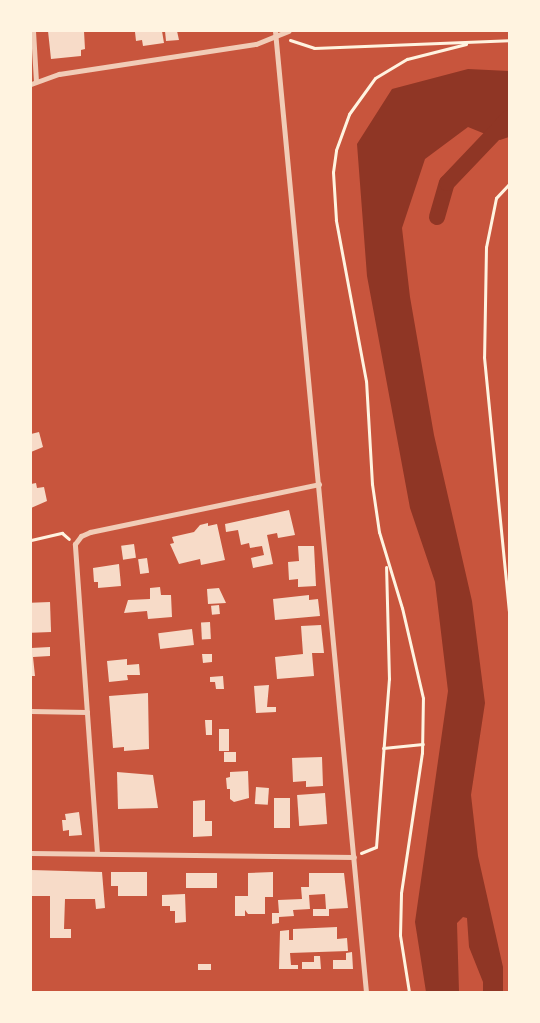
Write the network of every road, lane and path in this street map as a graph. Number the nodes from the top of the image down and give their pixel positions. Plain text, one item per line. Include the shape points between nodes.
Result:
1 (34, 31) edge
2 (288, 31) edge
3 (275, 33) edge
4 (509, 40) edge
5 (466, 44) junction
6 (34, 82) edge
7 (509, 184) edge
8 (319, 484) junction
9 (31, 540) edge
10 (76, 544) junction
11 (385, 558) junction
12 (509, 611) edge
13 (31, 711) edge
14 (87, 712) junction
15 (422, 744) junction
16 (383, 748) junction
17 (31, 853) edge
18 (97, 853) junction
19 (354, 857) junction
20 (366, 992) edge
21 (409, 992) edge

1 - 6 street
2 - 3 street
3 - 5 path via 314,48
3 - 6 street via 256,44 59,74
3 - 8 street
4 - 5 path
5 - 11 path via 407,59 375,78 349,114 335,158 336,220 358,325 366,381 372,484
7 - 12 path via 496,198 486,247 484,357
8 - 10 street via 90,532 81,536
8 - 19 street
9 - 10 path via 62,533
10 - 14 street
11 - 15 path via 402,608 423,698
11 - 16 path via 389,679
13 - 14 street
14 - 18 street
15 - 16 path
15 - 21 path via 401,893 400,935
16 - 19 path via 376,847
17 - 18 street
18 - 19 street
19 - 20 street

